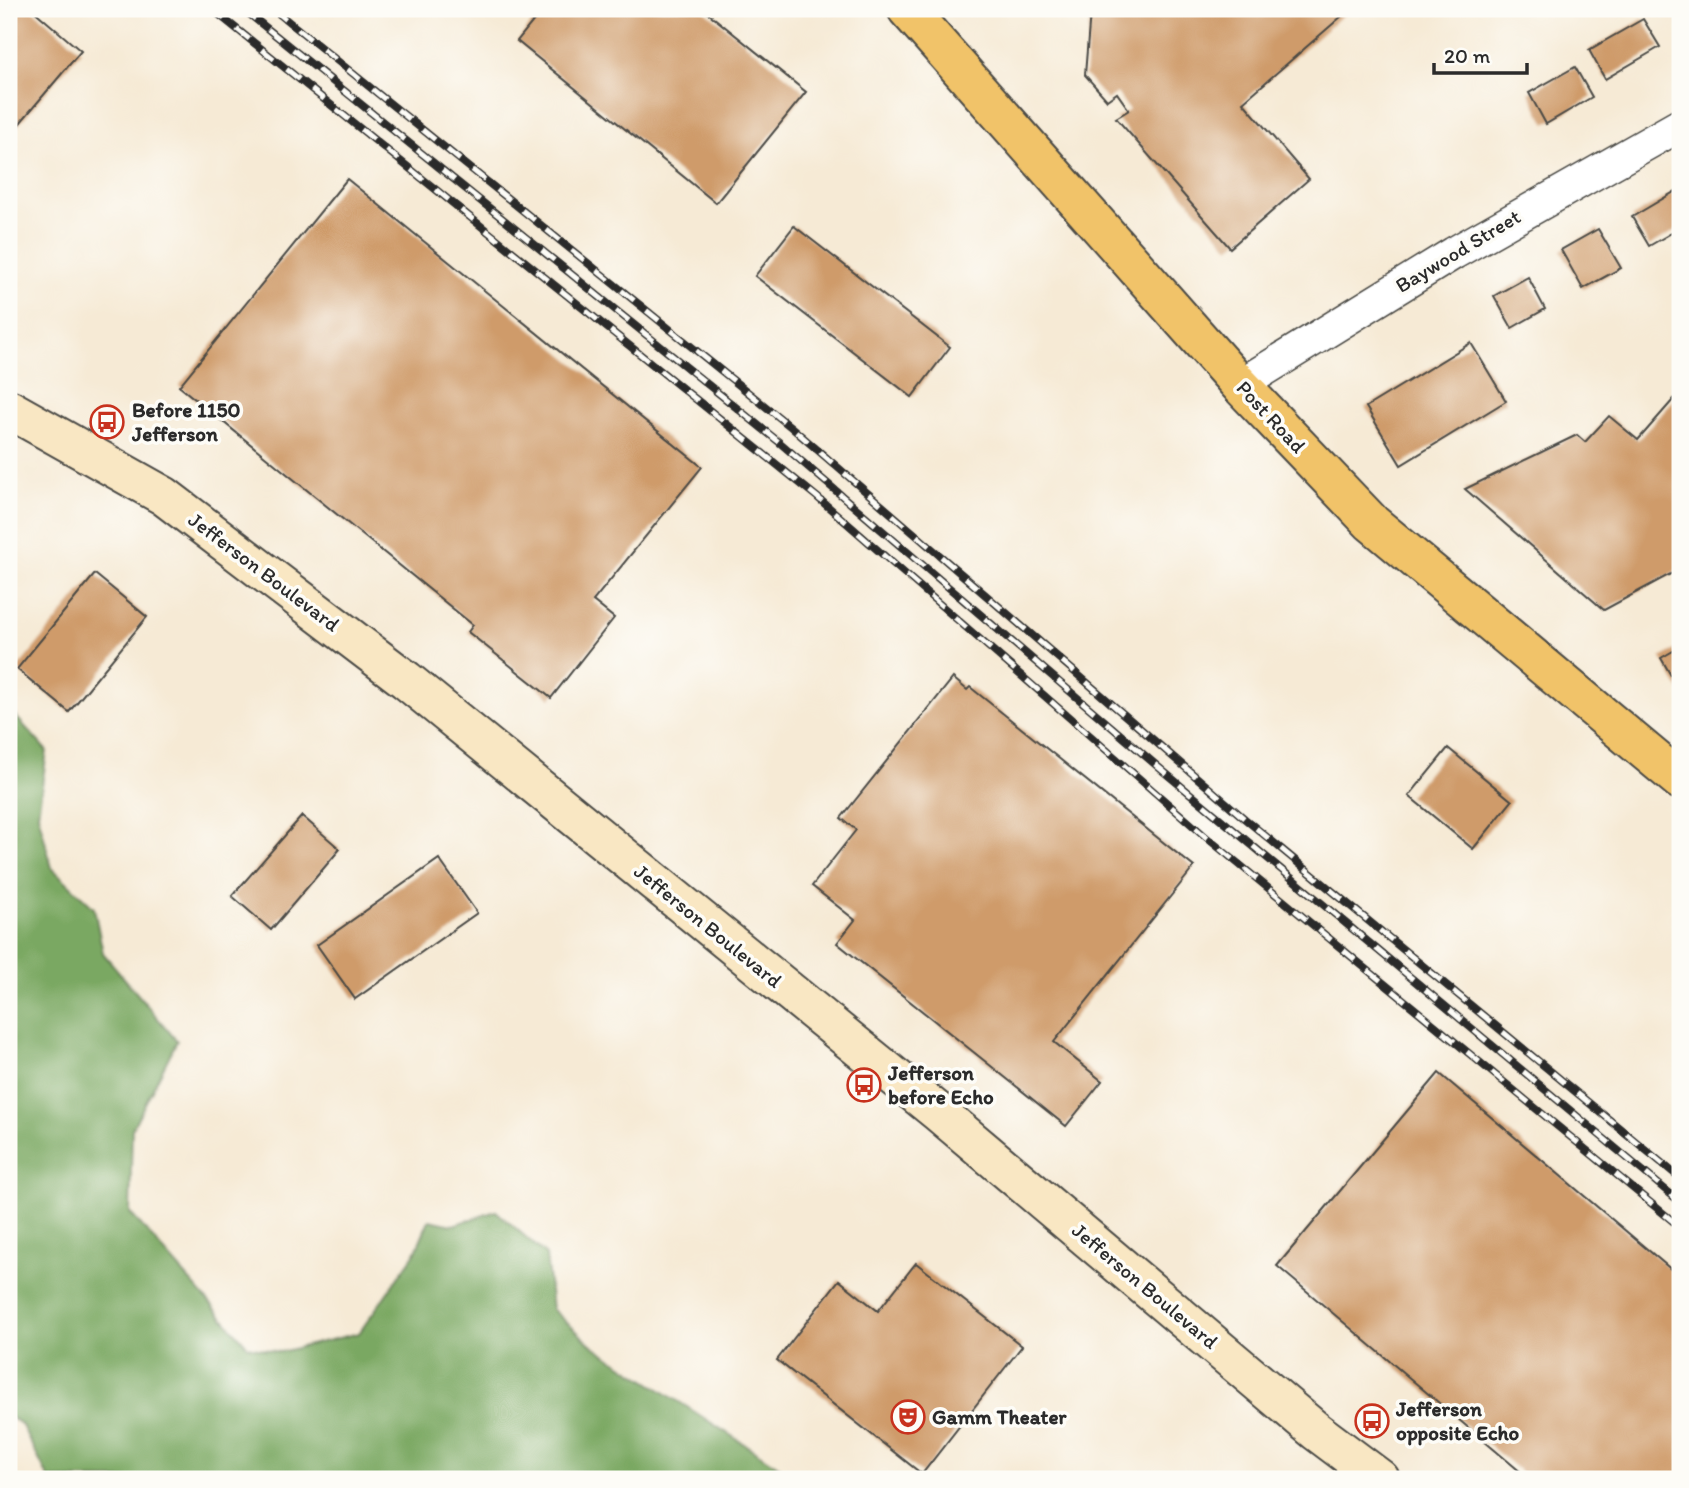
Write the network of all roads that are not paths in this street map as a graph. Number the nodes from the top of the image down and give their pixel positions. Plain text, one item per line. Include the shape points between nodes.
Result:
1 (907, 9) edge
2 (1680, 125) edge
3 (1240, 385) junction
4 (9, 409) edge
5 (1680, 780) edge
6 (1366, 1476) edge

1 - 3 main road, Post Road
2 - 3 street, Baywood Street via 1454,253
3 - 5 main road, Post Road via 1372,523
4 - 6 main road, Jefferson Boulevard via 164,496 406,680 938,1112

